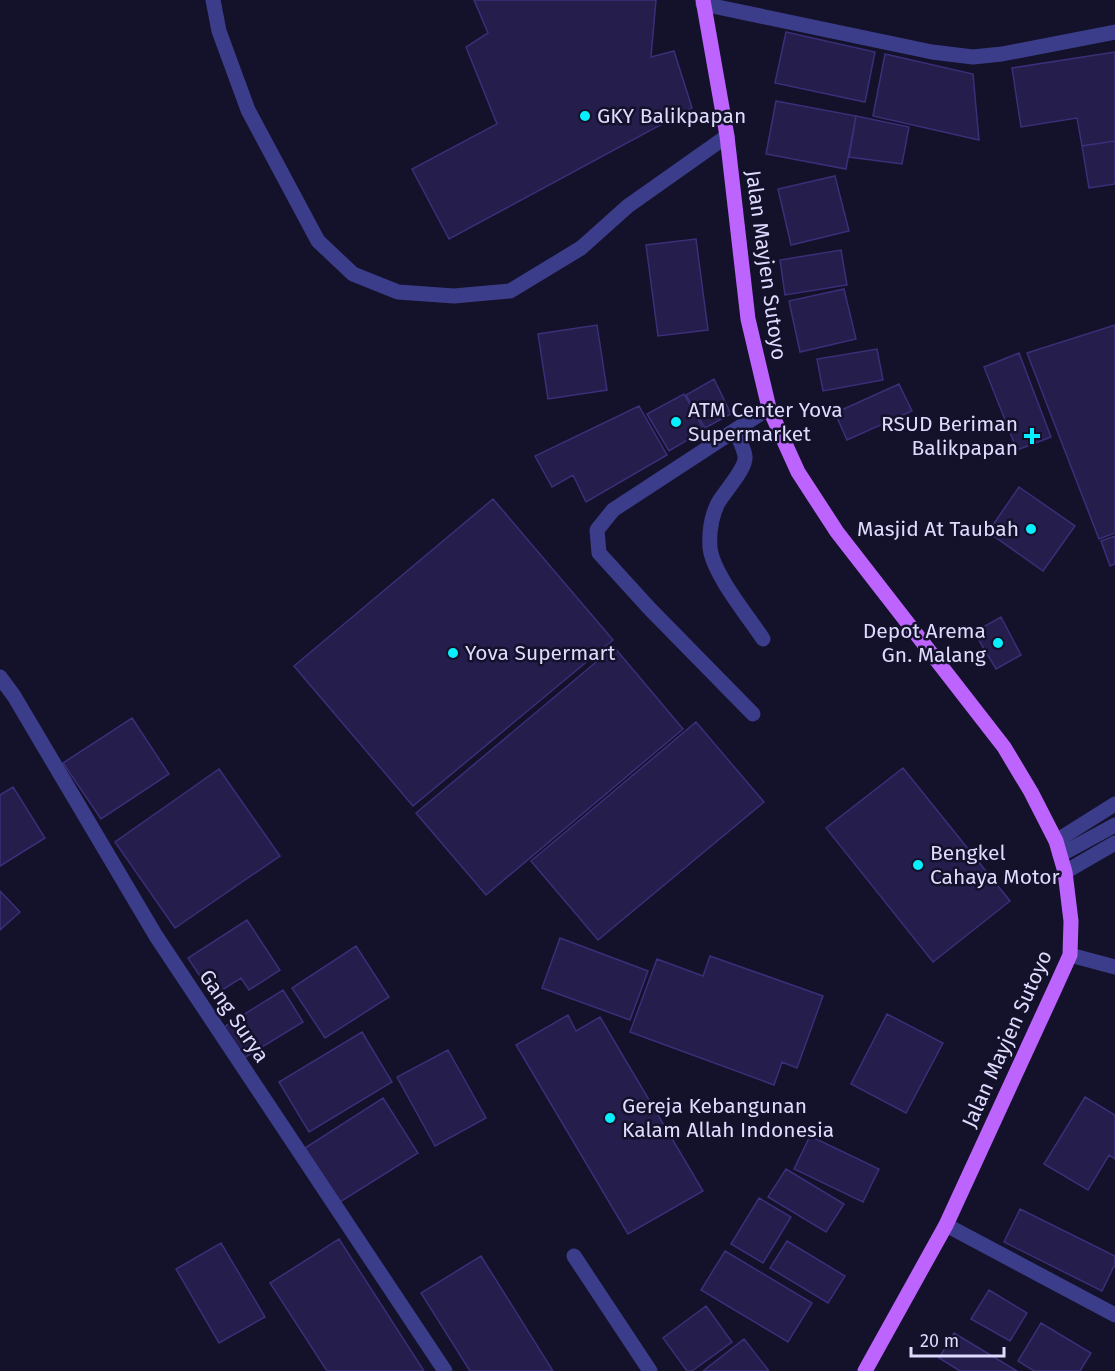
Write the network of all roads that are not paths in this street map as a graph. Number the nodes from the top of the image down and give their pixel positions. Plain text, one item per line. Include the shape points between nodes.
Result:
1 (213, 0) edge
2 (703, 2) edge
3 (1115, 32) edge
4 (727, 136) junction
5 (769, 408) junction
6 (735, 430) junction
7 (763, 639) dead end
8 (0, 677) edge
9 (753, 714) dead end
10 (1115, 804) edge
11 (1115, 825) edge
12 (1115, 843) edge
13 (1058, 848) junction
14 (1065, 872) junction
15 (1070, 955) junction
16 (1115, 967) edge
17 (946, 1225) junction
18 (574, 1256) dead end
19 (1115, 1315) edge
20 (445, 1371) edge
21 (650, 1371) edge
22 (865, 1371) edge

1 - 4 street via 219,31 248,110 318,241 353,274 398,292 454,296 510,291 581,248 628,206
2 - 3 street via 932,52 973,57
2 - 4 main road, Jalan Mayjen Sutoyo
4 - 5 main road, Jalan Mayjen Sutoyo via 748,319
5 - 6 street
5 - 13 main road, Jalan Mayjen Sutoyo via 798,472 837,531 1004,747
6 - 7 street via 745,456 712,517 710,550 719,573
6 - 9 street via 613,510 597,530 599,553
8 - 20 street, Gang Surya via 156,936
10 - 13 street
11 - 13 street
12 - 14 street
13 - 14 main road, Jalan Mayjen Sutoyo
14 - 15 main road, Jalan Mayjen Sutoyo via 1071,921
15 - 16 street
15 - 17 main road, Jalan Mayjen Sutoyo
17 - 19 street
17 - 22 main road, Jalan Mayjen Sutoyo
18 - 21 street

